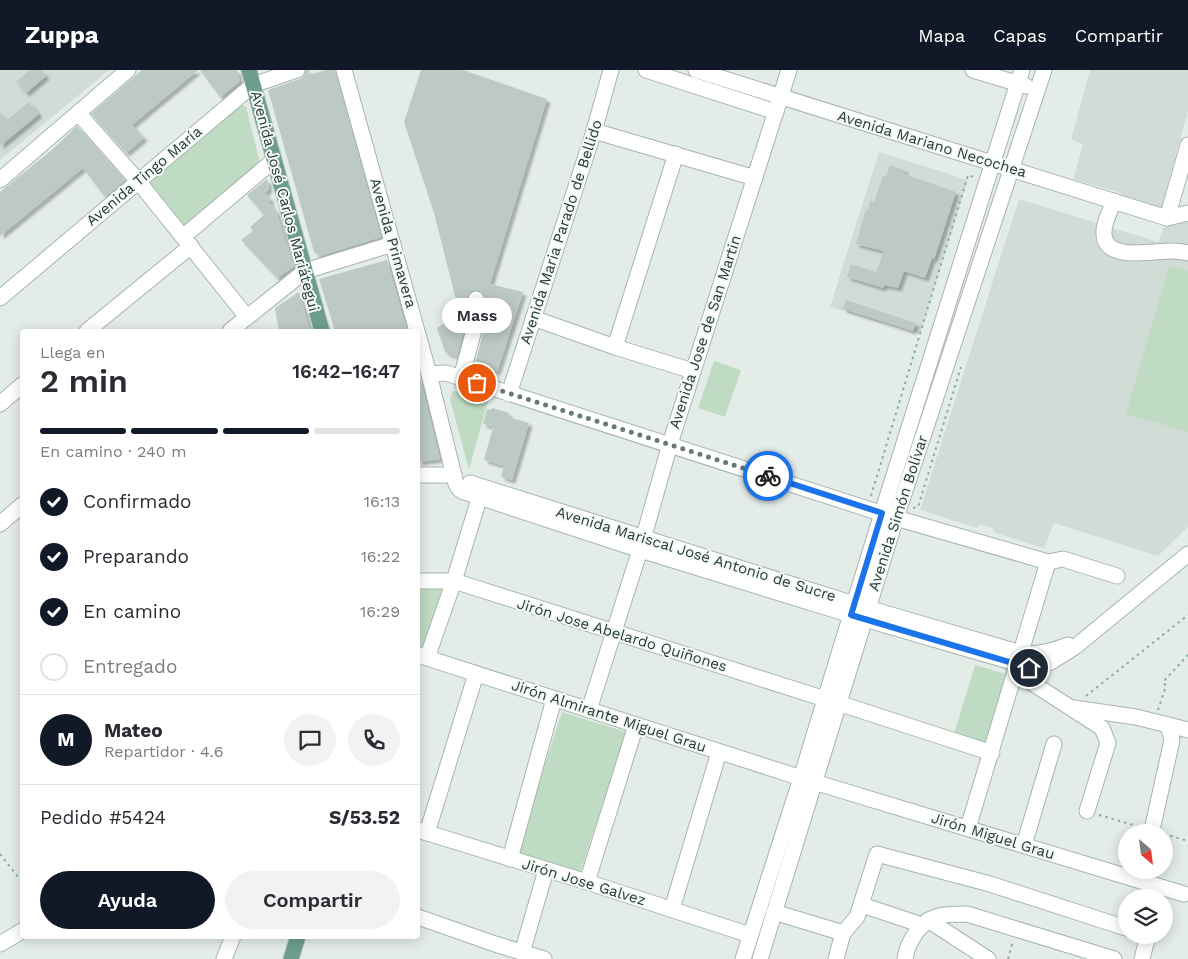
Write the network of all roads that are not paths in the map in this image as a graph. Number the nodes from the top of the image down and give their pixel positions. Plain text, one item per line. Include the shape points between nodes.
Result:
1 (128, 70) edge
2 (249, 70) edge
3 (297, 70) edge
4 (344, 70) edge
5 (611, 70) edge
6 (646, 70) edge
7 (696, 70) edge
8 (789, 70) edge
9 (972, 70) edge
10 (1044, 70) edge
11 (1020, 77) edge
12 (254, 85) junction
13 (1038, 90) junction
14 (778, 104) junction
15 (78, 113) junction
16 (594, 130) junction
17 (1188, 144) edge
18 (676, 154) junction
19 (274, 160) junction
20 (993, 163) junction
21 (1012, 169) junction
22 (755, 178) junction
23 (0, 180) edge
24 (138, 182) junction
25 (1181, 191) edge
26 (1114, 201) junction
27 (1188, 213) edge
28 (1167, 218) junction
29 (188, 241) junction
30 (393, 244) junction
31 (1188, 253) edge
32 (305, 271) junction
33 (0, 298) edge
34 (476, 298) dead end
35 (950, 298) junction
36 (967, 303) junction
37 (247, 317) junction
38 (533, 318) junction
39 (89, 329) edge
40 (232, 329) edge
41 (321, 329) edge
42 (417, 329) edge
43 (420, 339) edge
44 (615, 347) junction
45 (693, 371) junction
46 (430, 374) junction
47 (461, 378) junction
48 (20, 387) edge
49 (509, 394) junction
50 (0, 404) edge
51 (670, 444) junction
52 (420, 475) edge
53 (454, 475) junction
54 (481, 492) junction
55 (20, 506) edge
56 (889, 516) junction
57 (0, 524) edge
58 (642, 543) junction
59 (1188, 554) edge
60 (1048, 562) junction
61 (1117, 576) dead end
62 (420, 581) edge
63 (454, 581) junction
64 (859, 612) junction
65 (614, 632) junction
66 (422, 657) edge
67 (1018, 663) junction
68 (476, 674) junction
69 (554, 699) junction
70 (839, 703) junction
71 (1070, 708) junction
72 (589, 710) junction
73 (1162, 723) junction
74 (636, 725) junction
75 (1188, 730) edge
76 (1054, 744) dead end
77 (719, 752) junction
78 (992, 753) junction
79 (807, 780) junction
80 (1087, 811) road end
81 (1159, 824) edge
82 (968, 828) junction
83 (422, 831) edge
84 (1024, 845) junction
85 (510, 859) junction
86 (546, 870) junction
87 (586, 882) junction
88 (1184, 894) dead end
89 (862, 905) junction
90 (672, 909) junction
91 (774, 912) junction
92 (420, 918) edge
93 (925, 922) junction
94 (1118, 925) edge
95 (20, 932) edge
96 (843, 933) junction
97 (750, 935) junction
98 (232, 939) edge
99 (297, 939) edge
100 (0, 944) edge
101 (1146, 944) edge
102 (493, 952) edge
103 (522, 952) junction
104 (224, 959) edge
105 (291, 959) edge
106 (544, 959) edge
107 (743, 959) edge
108 (760, 959) edge
109 (836, 959) edge
110 (905, 959) edge
111 (988, 959) edge
112 (1114, 959) edge
113 (1142, 959) edge

1 - 15 street
2 - 12 main road, Avenida José Carlos Mariátegui
3 - 12 street, Avenida Tingo María
4 - 30 street, Avenida Primavera
5 - 16 street, Avenida Maria Parado de Bellido
6 - 14 street, Avenida Mariano Necochea
7 - 14 street, Avenida Mariano Necochea
8 - 14 street, Avenida Jose de San Martin
9 - 11 street
10 - 13 street, Avenida Simón Bolívar
11 - 13 street
11 - 20 street, Avenida Simón Bolívar
12 - 19 main road, Avenida José Carlos Mariátegui
12 - 24 street, Avenida Tingo María
13 - 21 street, Avenida Simón Bolívar
14 - 20 street, Avenida Mariano Necochea
14 - 22 street, Avenida Jose de San Martin
15 - 23 street
15 - 24 street
16 - 18 street
16 - 38 street, Avenida Maria Parado de Bellido
17 - 25 street
18 - 22 street
18 - 44 street
19 - 29 street
19 - 32 main road, Avenida José Carlos Mariátegui
20 - 21 street, Avenida Mariano Necochea
20 - 35 street, Avenida Simón Bolívar
21 - 26 street, Avenida Mariano Necochea
21 - 36 street, Avenida Simón Bolívar
22 - 45 street, Avenida Jose de San Martin
24 - 29 street
24 - 33 street, Avenida Tingo María
25 - 28 street
26 - 28 street, Avenida Mariano Necochea
26 - 31 street via 1104,236 1111,247 1131,254
27 - 28 street
29 - 37 street
29 - 39 street
30 - 32 street
30 - 42 street, Avenida Primavera
32 - 37 street
32 - 41 main road, Avenida José Carlos Mariátegui
34 - 47 street via 478,315
35 - 36 street
35 - 56 street, Avenida Simón Bolívar
36 - 56 street, Avenida Simón Bolívar
37 - 40 street
38 - 44 street
38 - 49 street, Avenida Maria Parado de Bellido
43 - 46 street, Avenida Primavera
44 - 45 street
45 - 51 street, Avenida Jose de San Martin
46 - 47 street via 446,373
46 - 53 street, Avenida Primavera
47 - 49 street
48 - 50 street
49 - 51 street
51 - 56 street
51 - 58 street, Avenida Jose de San Martin
52 - 53 street
53 - 54 street, Avenida Mariscal José Antonio de Sucre
54 - 58 street, Avenida Mariscal José Antonio de Sucre
54 - 63 street
55 - 57 street
56 - 60 street
56 - 64 street, Avenida Simón Bolívar
58 - 64 street, Avenida Mariscal José Antonio de Sucre
58 - 65 street, Avenida Jose de San Martin
59 - 67 street, Avenida Mariscal José Antonio de Sucre via 1089,635 1043,653 1031,654
60 - 61 street via 1062,559
60 - 67 street
62 - 63 street, Jirón Jose Abelardo Quiñones
63 - 65 street, Jirón Jose Abelardo Quiñones
63 - 66 street
64 - 67 street, Avenida Mariscal José Antonio de Sucre
64 - 70 street, Avenida Simón Bolívar
65 - 70 street, Jirón Jose Abelardo Quiñones
65 - 72 street, Avenida Jose de San Martin
66 - 68 street, Jirón Almirante Miguel Grau
67 - 71 street
67 - 78 street
68 - 69 street, Jirón Almirante Miguel Grau
68 - 83 street
69 - 72 street, Jirón Almirante Miguel Grau
69 - 85 street
70 - 78 street, Jirón Jose Abelardo Quiñones
70 - 79 street, Avenida Simón Bolívar
71 - 73 street
71 - 80 street via 1102,728 1108,743
72 - 74 street, Jirón Almirante Miguel Grau
73 - 75 street
73 - 81 street via 1172,740
74 - 77 street, Jirón Almirante Miguel Grau
74 - 87 street
76 - 84 street
77 - 79 street, Jirón Almirante Miguel Grau
77 - 90 street
78 - 82 street
79 - 82 street, Jirón Miguel Grau
79 - 91 street, Avenida Simón Bolívar
79 - 97 street, Avenida Simón Bolívar
82 - 84 street, Jirón Miguel Grau
83 - 85 street, Jirón Jose Galvez
84 - 88 street, Jirón Miguel Grau
85 - 86 street, Jirón Jose Galvez
86 - 87 street, Jirón Jose Galvez
86 - 103 street
87 - 90 street, Jirón Jose Galvez
89 - 93 street
89 - 94 street via 877,854 990,884
89 - 96 street via 857,917
90 - 97 street, Jirón Jose Galvez
91 - 96 street
91 - 108 street, Avenida Simón Bolívar
92 - 102 street
93 - 110 street via 907,947
93 - 111 street
93 - 112 street via 935,917 967,914
95 - 100 street
96 - 109 street
97 - 107 street, Avenida Simón Bolívar
98 - 104 street
99 - 105 main road
101 - 113 street
102 - 103 street
103 - 106 street

